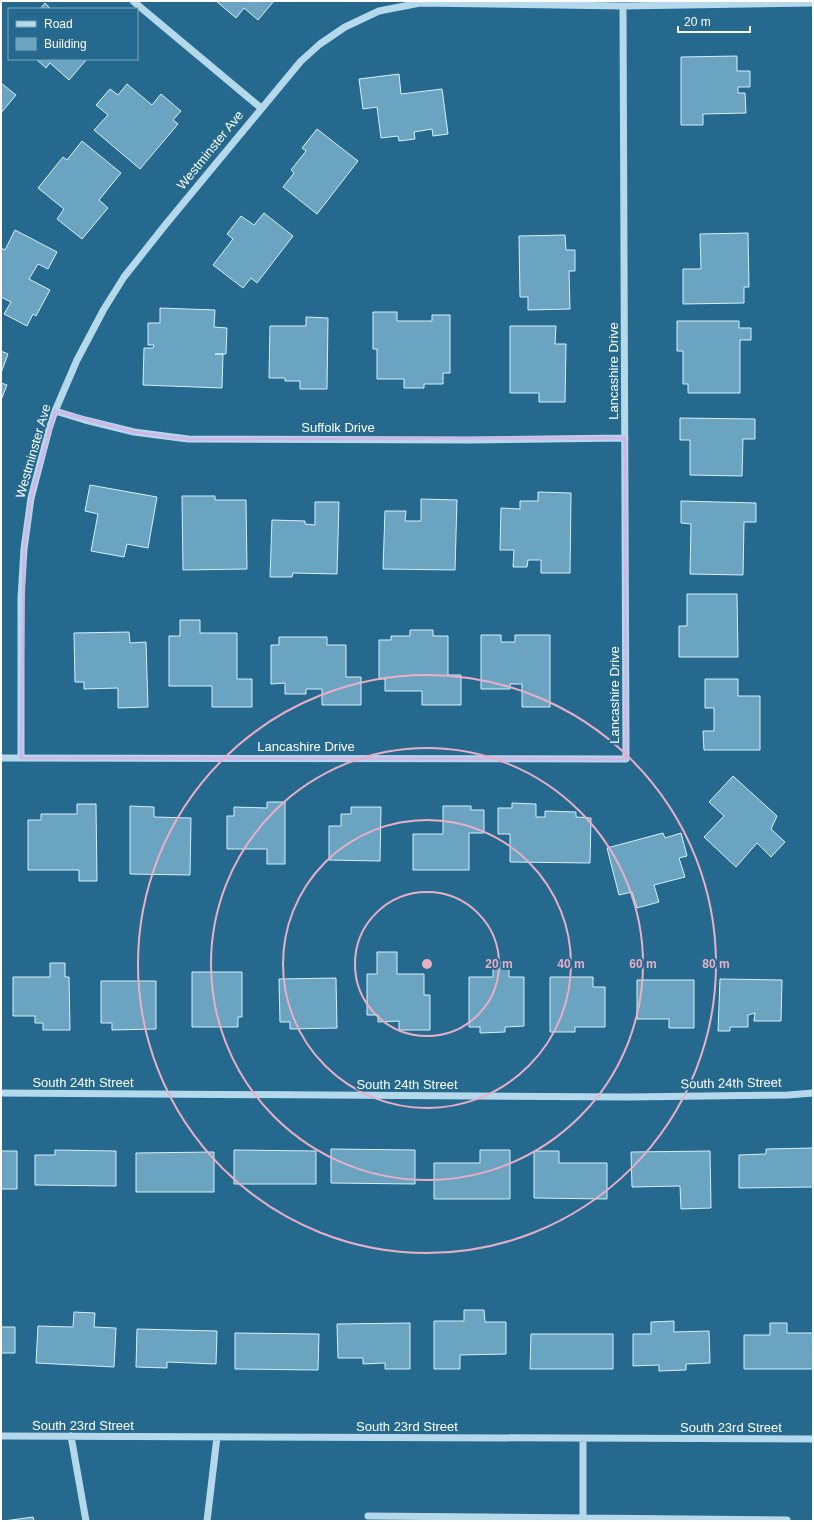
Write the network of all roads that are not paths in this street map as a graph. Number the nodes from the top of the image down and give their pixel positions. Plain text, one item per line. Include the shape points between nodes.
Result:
1 (132, 1) edge
2 (813, 3) edge
3 (623, 6) junction
4 (260, 108) junction
5 (55, 411) junction
6 (625, 438) junction
7 (1, 758) edge
8 (21, 758) junction
9 (1, 1093) edge
10 (813, 1093) edge
11 (1, 1436) edge
12 (71, 1436) junction
13 (217, 1437) junction
14 (582, 1439) junction
15 (813, 1439) edge
16 (368, 1516) dead end
17 (583, 1520) edge
18 (787, 1520) dead end
19 (86, 1521) edge
20 (207, 1521) edge

1 - 4 street
2 - 3 street, Westminster Ave
3 - 4 street, Westminster Ave via 420,3 379,11 345,27 320,44 301,61
3 - 6 street, Lancashire Drive
4 - 5 street, Westminster Ave via 124,277 77,360
5 - 6 street, Suffolk Drive via 134,432 188,439
5 - 8 street, Westminster Ave via 31,498 24,549 21,599
6 - 8 street, Lancashire Drive via 626,759
7 - 8 street, Lancashire Drive
9 - 10 street, South 24th Street via 639,1097
11 - 12 street, South 23rd Street
12 - 13 street, South 23rd Street
12 - 19 street
13 - 14 street, South 23rd Street
13 - 20 street
14 - 15 street, South 23rd Street
14 - 17 street
16 - 17 street
17 - 18 street

